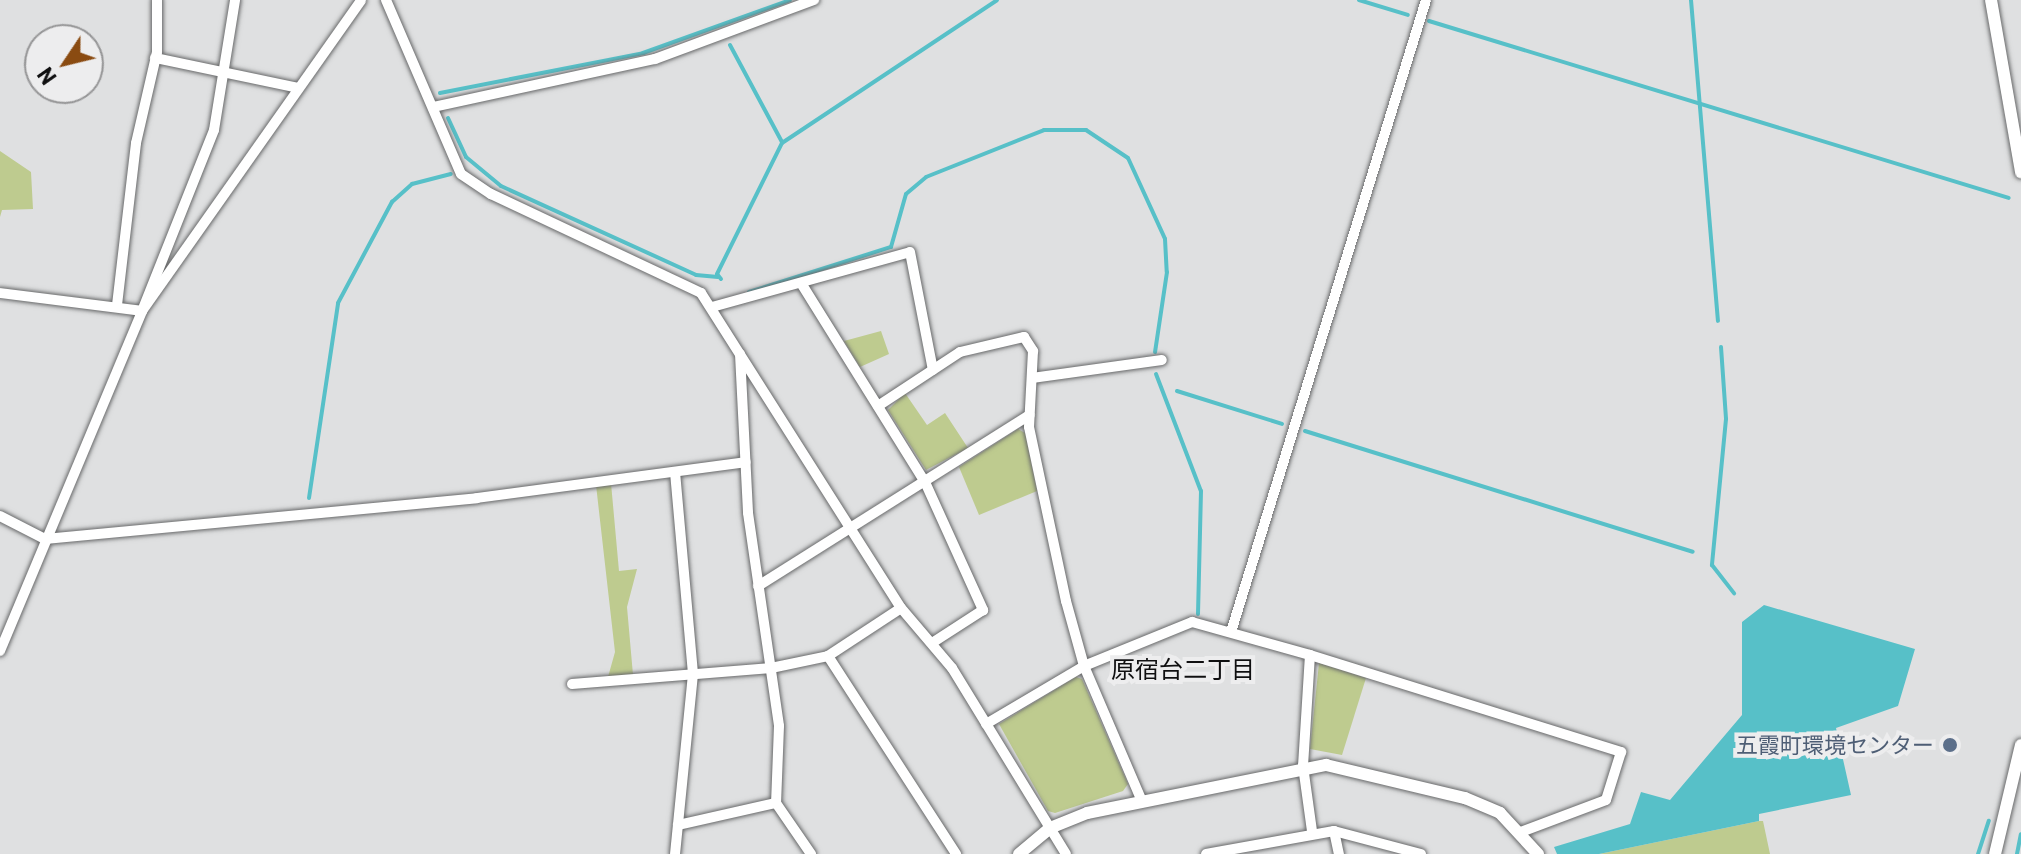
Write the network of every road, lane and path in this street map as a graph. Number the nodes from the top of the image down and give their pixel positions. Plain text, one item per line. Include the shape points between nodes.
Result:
1 (157, 0) edge
2 (235, 0) edge
3 (361, 0) edge
4 (386, 0) edge
5 (814, 0) edge
6 (1426, 0) edge
7 (1991, 0) edge
8 (155, 58) junction
9 (225, 70) junction
10 (298, 88) junction
11 (433, 107) junction
12 (2021, 172) edge
13 (801, 283) junction
14 (0, 293) edge
15 (117, 305) junction
16 (712, 307) junction
17 (142, 311) junction
18 (740, 351) junction
19 (1162, 360) dead end
20 (933, 370) junction
21 (1032, 378) junction
22 (878, 406) junction
23 (1030, 415) junction
24 (746, 462) junction
25 (675, 472) junction
26 (925, 482) junction
27 (0, 516) edge
28 (852, 528) junction
29 (45, 539) junction
30 (758, 586) junction
31 (901, 608) junction
32 (1231, 632) junction
33 (932, 643) junction
34 (0, 651) edge
35 (1310, 655) junction
36 (828, 656) junction
37 (1084, 666) junction
38 (771, 668) junction
39 (693, 674) junction
40 (572, 684) dead end
41 (986, 724) junction
42 (2021, 745) edge
43 (1303, 766) junction
44 (1141, 799) junction
45 (776, 803) junction
46 (678, 825) junction
47 (1050, 828) junction
48 (1312, 831) junction
49 (1334, 831) junction
50 (1521, 832) junction
51 (1259, 842) junction
52 (675, 854) edge
53 (811, 854) edge
54 (956, 854) edge
55 (1019, 854) edge
56 (1066, 854) edge
57 (1206, 854) edge
58 (1263, 854) edge
59 (1339, 854) edge
60 (1421, 854) edge
61 (1538, 854) edge
62 (1995, 854) edge

1 - 8 street
2 - 9 street
3 - 10 street
4 - 11 street
5 - 11 street via 655,59
6 - 32 street
7 - 12 street
8 - 9 street
8 - 15 street via 136,143
9 - 10 street
9 - 17 street via 214,130
10 - 17 street
11 - 16 street via 461,174 491,194 688,283
13 - 16 street
13 - 20 street via 910,252
13 - 22 street
14 - 15 street
15 - 17 street
16 - 18 street
17 - 29 street
18 - 24 street
18 - 28 street
19 - 21 street
20 - 21 street via 960,352 1024,337 1033,351
20 - 22 street
21 - 23 street
22 - 26 street
23 - 26 street
23 - 37 street
24 - 25 street
24 - 30 street
25 - 29 street
25 - 39 street
26 - 28 street
26 - 33 street via 983,610
27 - 29 street
28 - 30 street
28 - 31 street
29 - 34 street
30 - 38 street
31 - 33 street
31 - 36 street
32 - 35 street
32 - 37 street via 1192,622
33 - 41 street
35 - 43 street
35 - 50 street via 1621,752 1606,800
36 - 38 street
36 - 54 street
37 - 41 street
37 - 44 street
38 - 39 street
38 - 45 street via 779,726
39 - 40 street
39 - 46 street
41 - 47 street
42 - 62 street
43 - 44 street
43 - 48 street
43 - 50 street via 1363,770 1465,798 1500,813
44 - 47 street
45 - 46 street
45 - 53 street
46 - 52 street
47 - 55 street
47 - 56 street
48 - 49 street
48 - 51 street
49 - 59 street
49 - 60 street
50 - 61 street
51 - 57 street
51 - 58 street

